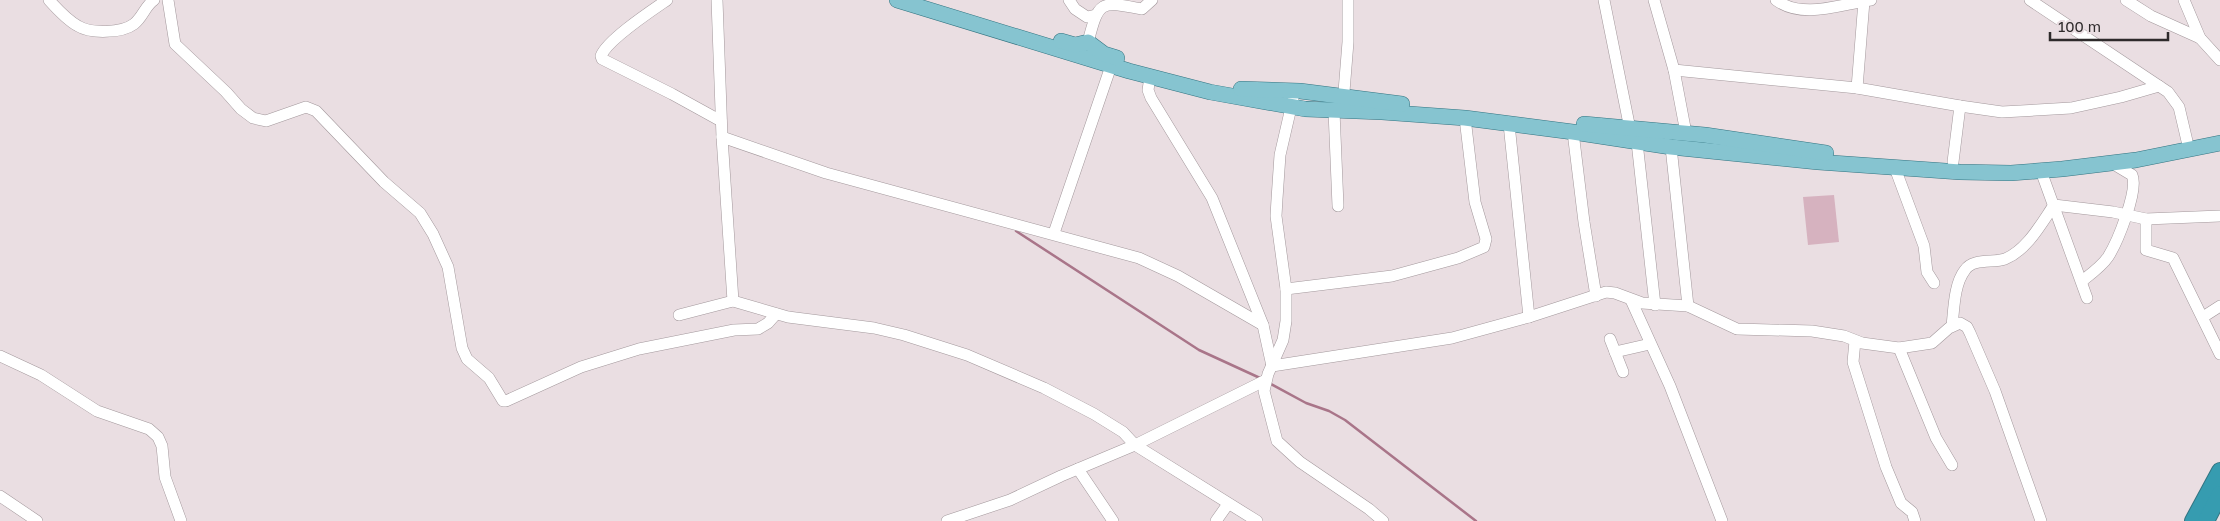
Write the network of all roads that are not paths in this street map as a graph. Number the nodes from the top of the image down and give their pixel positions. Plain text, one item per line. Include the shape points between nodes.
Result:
1 (48, 0) edge
2 (154, 0) edge
3 (168, 0) edge
4 (667, 0) edge
5 (717, 0) edge
6 (897, 0) edge
7 (932, 0) edge
8 (1069, 0) edge
9 (1152, 0) edge
10 (1348, 0) edge
11 (1604, 0) edge
12 (1654, 0) edge
13 (1776, 0) edge
14 (1867, 0) edge
15 (2030, 0) edge
16 (2126, 0) edge
17 (2184, 0) edge
18 (1096, 15) junction
19 (2200, 38) junction
20 (1088, 42) junction
21 (2220, 60) edge
22 (1111, 66) junction
23 (1674, 70) junction
24 (1150, 77) junction
25 (2159, 86) junction
26 (1857, 88) junction
27 (1300, 91) junction
28 (1344, 96) junction
29 (1290, 106) junction
30 (1960, 106) junction
31 (1335, 111) junction
32 (1464, 118) junction
33 (721, 121) junction
34 (1509, 124) junction
35 (1630, 128) junction
36 (1573, 132) junction
37 (1686, 133) junction
38 (2220, 133) edge
39 (1705, 135) junction
40 (722, 138) junction
41 (2187, 141) junction
42 (1637, 142) junction
43 (1668, 142) junction
44 (2220, 143) edge
45 (1704, 151) junction
46 (1953, 162) junction
47 (2112, 163) junction
48 (1895, 168) junction
49 (2041, 170) junction
50 (1338, 206) dead end
51 (2054, 206) junction
52 (2126, 214) junction
53 (2220, 216) edge
54 (2146, 220) junction
55 (1054, 233) junction
56 (2082, 281) junction
57 (1934, 284) dead end
58 (1286, 289) junction
59 (1596, 296) junction
60 (2087, 298) dead end
61 (1632, 300) junction
62 (733, 301) junction
63 (1655, 305) junction
64 (1688, 306) junction
65 (2220, 306) edge
66 (776, 314) junction
67 (680, 315) dead end
68 (1529, 317) junction
69 (2203, 317) junction
70 (1263, 325) junction
71 (1952, 326) junction
72 (1610, 339) dead end
73 (1855, 341) junction
74 (1650, 344) junction
75 (1899, 348) junction
76 (1615, 352) junction
77 (2220, 354) edge
78 (0, 356) edge
79 (1272, 366) junction
80 (1623, 372) dead end
81 (1266, 380) junction
82 (1136, 445) junction
83 (1952, 466) dead end
84 (1078, 468) junction
85 (2220, 471) edge
86 (2220, 494) edge
87 (0, 496) edge
88 (1228, 504) junction
89 (2204, 520) edge
90 (37, 521) edge
91 (181, 521) edge
92 (947, 521) edge
93 (1113, 521) edge
94 (1216, 521) edge
95 (1256, 521) edge
96 (1383, 521) edge
97 (1722, 521) edge
98 (1915, 521) edge
99 (2041, 521) edge

1 - 2 street via 80,28 109,31 133,25
3 - 66 street via 175,44 241,109 253,118 266,121 306,107 316,111 384,182 420,213 448,267 464,354 476,369 490,378 503,401 581,367 639,350 734,330 758,329
4 - 33 street via 620,35 604,50 602,59
5 - 33 street
6 - 22 main road
7 - 20 main road via 1075,46
8 - 18 street via 1087,17
9 - 18 street via 1142,9 1107,3
10 - 28 street
11 - 35 street
12 - 23 street
13 - 14 street via 1802,10
14 - 26 street
15 - 25 street
16 - 19 street via 2151,16
17 - 19 street
18 - 20 street
19 - 21 street
20 - 27 main road via 1104,54 1208,84 1243,90
22 - 24 main road
22 - 55 street
23 - 26 street
23 - 37 street
24 - 29 main road
24 - 70 street via 1148,90 1151,98 1212,198
25 - 30 street via 2071,108 2002,112
25 - 41 street via 2180,107
26 - 30 street
27 - 28 main road
27 - 29 street
28 - 31 street via 1343,104
28 - 35 main road
29 - 31 main road
29 - 58 street via 1280,154 1276,216
30 - 46 street
31 - 32 main road
31 - 50 street
32 - 34 main road
32 - 58 street via 1475,202 1486,239 1484,247 1458,258 1392,276
33 - 40 street
34 - 36 main road
34 - 68 street
35 - 43 main road
36 - 42 main road
36 - 59 street
37 - 39 main road
37 - 43 main road
38 - 41 main road
39 - 45 main road
39 - 46 main road via 1826,153
40 - 55 street via 826,173
40 - 62 street
41 - 46 main road via 2065,159 2011,163
42 - 43 main road
42 - 63 street
43 - 45 main road
43 - 64 street
44 - 47 main road
45 - 48 main road
47 - 49 main road
47 - 52 street via 2134,178
48 - 49 main road via 1968,172
48 - 57 street via 1924,246 1927,272
49 - 51 street
51 - 52 street
51 - 56 street
51 - 71 street via 2031,238 2013,254 2004,259 1975,263 1965,270
52 - 54 street
52 - 56 street via 2107,259
53 - 54 street
54 - 69 street via 2146,250 2173,258
55 - 70 street via 1158,265
56 - 60 street
58 - 79 street via 1285,329
59 - 61 street via 1609,293
59 - 68 street
61 - 63 street
61 - 74 street
62 - 66 street
62 - 67 street
63 - 64 street
64 - 73 street via 1737,329 1812,331
65 - 69 street
66 - 82 street via 887,330 967,356 1094,414 1123,432
68 - 79 street via 1452,338
69 - 77 street
70 - 79 street
71 - 75 street via 1932,343
71 - 99 street via 1963,324 1976,345
72 - 76 street
73 - 75 street
73 - 98 street via 1853,362 1886,467 1901,503 1912,512
74 - 76 street
74 - 97 street via 1670,386
75 - 83 street via 1936,438
76 - 80 street
78 - 91 street via 41,375 97,411 149,429 158,437 165,477
79 - 81 street
81 - 82 street
81 - 96 street via 1264,391 1277,441 1300,462
82 - 84 street
82 - 88 street
84 - 92 street via 1010,500
84 - 93 street
85 - 89 highway
86 - 89 highway
87 - 90 street
88 - 94 street
88 - 95 street

